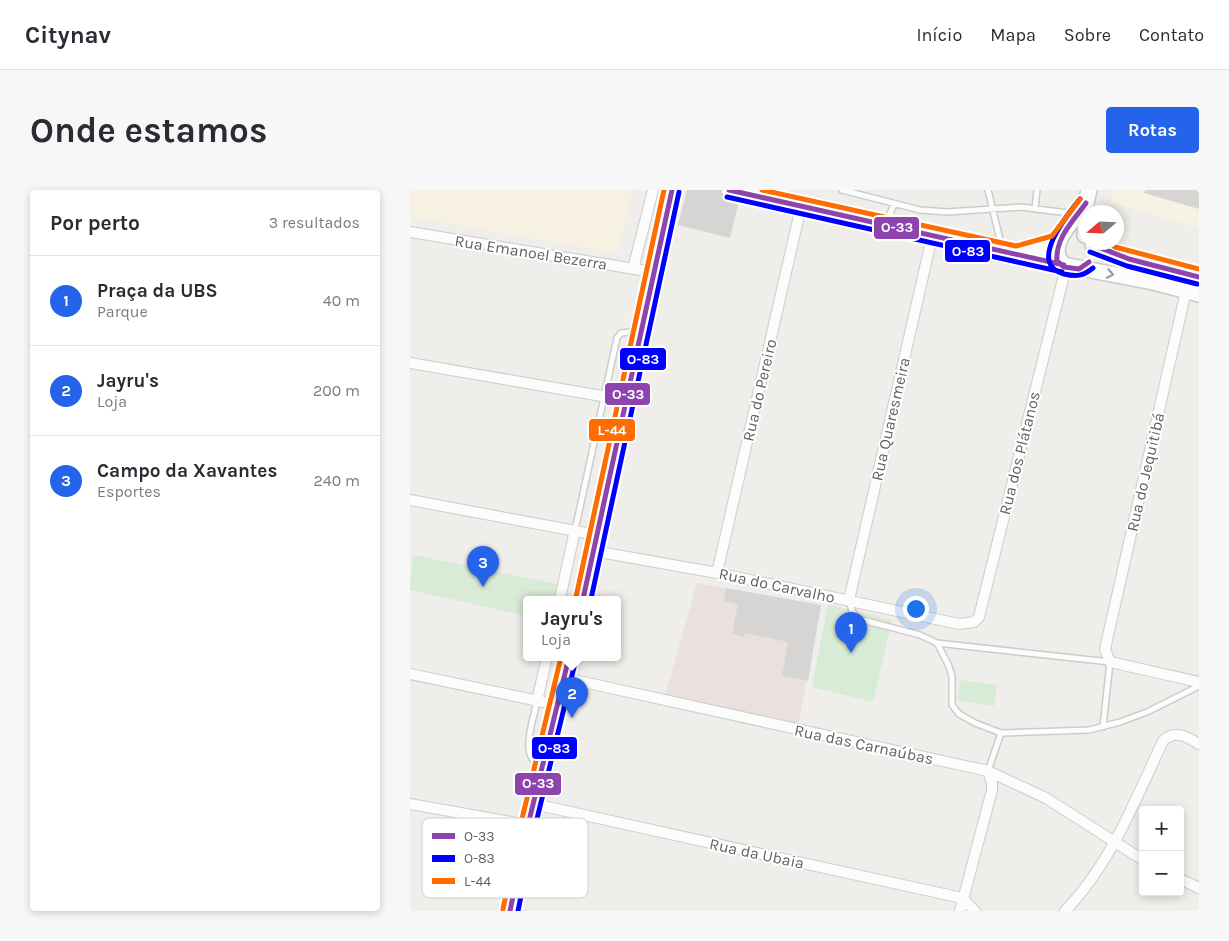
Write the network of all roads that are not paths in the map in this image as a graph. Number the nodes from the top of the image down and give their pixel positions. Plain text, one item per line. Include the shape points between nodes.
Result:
1 (653, 190) edge
2 (672, 190) edge
3 (729, 190) edge
4 (842, 190) edge
5 (988, 190) edge
6 (1037, 190) edge
7 (1084, 202) edge
8 (894, 204) junction
9 (801, 207) junction
10 (992, 209) junction
11 (1035, 209) junction
12 (885, 226) junction
13 (410, 232) edge
14 (1079, 233) edge
15 (932, 237) junction
16 (1059, 239) junction
17 (1092, 250) edge
18 (1111, 250) edge
19 (1009, 253) junction
20 (1070, 267) junction
21 (632, 269) junction
22 (653, 272) junction
23 (1199, 277) edge
24 (1192, 292) edge
25 (640, 331) junction
26 (410, 363) edge
27 (605, 396) junction
28 (625, 400) junction
29 (410, 500) edge
30 (575, 530) junction
31 (597, 535) junction
32 (594, 551) junction
33 (718, 573) junction
34 (561, 596) edge
35 (584, 596) edge
36 (849, 600) junction
37 (959, 624) joint
38 (938, 643) junction
39 (1107, 658) junction
40 (546, 661) edge
41 (567, 661) edge
42 (410, 674) edge
43 (565, 678) junction
44 (1199, 684) edge
45 (537, 701) junction
46 (558, 705) junction
47 (1103, 727) junction
48 (1001, 733) junction
49 (1199, 744) edge
50 (543, 766) junction
51 (988, 771) junction
52 (410, 804) edge
53 (534, 804) junction
54 (489, 818) edge
55 (530, 818) edge
56 (1115, 843) junction
57 (1139, 858) edge
58 (1184, 881) edge
59 (1199, 888) edge
60 (513, 898) edge
61 (962, 898) junction
62 (510, 911) edge
63 (960, 911) edge
64 (975, 911) edge
65 (1064, 911) edge

1 - 21 street
2 - 22 main road
3 - 9 main road
4 - 8 lane
5 - 10 lane
6 - 11 lane
7 - 11 lane
7 - 16 main road
8 - 10 lane via 947,212
8 - 12 lane
9 - 12 main road
9 - 33 street, Rua do Pereiro
10 - 11 lane
10 - 19 lane
12 - 15 main road
13 - 21 street, Rua Emanoel Bezerra
14 - 16 main road via 1069,232
15 - 19 main road
15 - 36 street, Rua Quaresmeira
16 - 19 main road
16 - 20 main road via 1057,256
17 - 20 main road via 1093,255 1088,264
18 - 23 main road via 1129,259
19 - 20 main road
20 -> 24 main road
20 - 37 street, Rua dos Plátanos via 979,617 969,625
21 - 22 street, Rua Emanoel Bezerra
22 - 25 main road
24 - 39 street, Rua do Jequitibá
25 - 27 lane via 621,333 616,338
25 - 28 main road
26 - 27 street
27 - 28 street
27 - 30 lane
28 - 31 main road
29 - 30 street
30 - 31 street
30 - 34 street
31 - 32 main road
32 - 33 street, Rua do Carvalho
32 - 35 main road
33 - 36 street, Rua do Carvalho
36 - 37 street, Rua do Carvalho
36 - 38 lane via 859,619
38 - 39 lane
38 - 48 lane via 950,670 952,705 975,724
39 - 44 street
39 - 47 lane
40 - 45 street
41 - 43 main road
42 - 45 street
43 - 46 main road
43 - 51 street, Rua das Carnaúbas
44 - 47 lane via 1147,712
45 - 46 street
45 - 50 lane via 528,750 530,758
46 - 50 main road
47 - 48 lane
48 - 51 lane
49 - 56 street via 1176,734 1167,737
50 - 53 main road
51 - 56 street, Rua das Carnaúbas via 1046,798
51 - 61 street via 992,790
52 - 54 street
53 - 55 main road
53 - 61 street, Rua da Ubaia
56 - 57 street, Rua das Carnaúbas
56 - 65 street via 1085,888
58 - 59 street
60 - 62 main road
61 - 63 street
61 - 64 street

